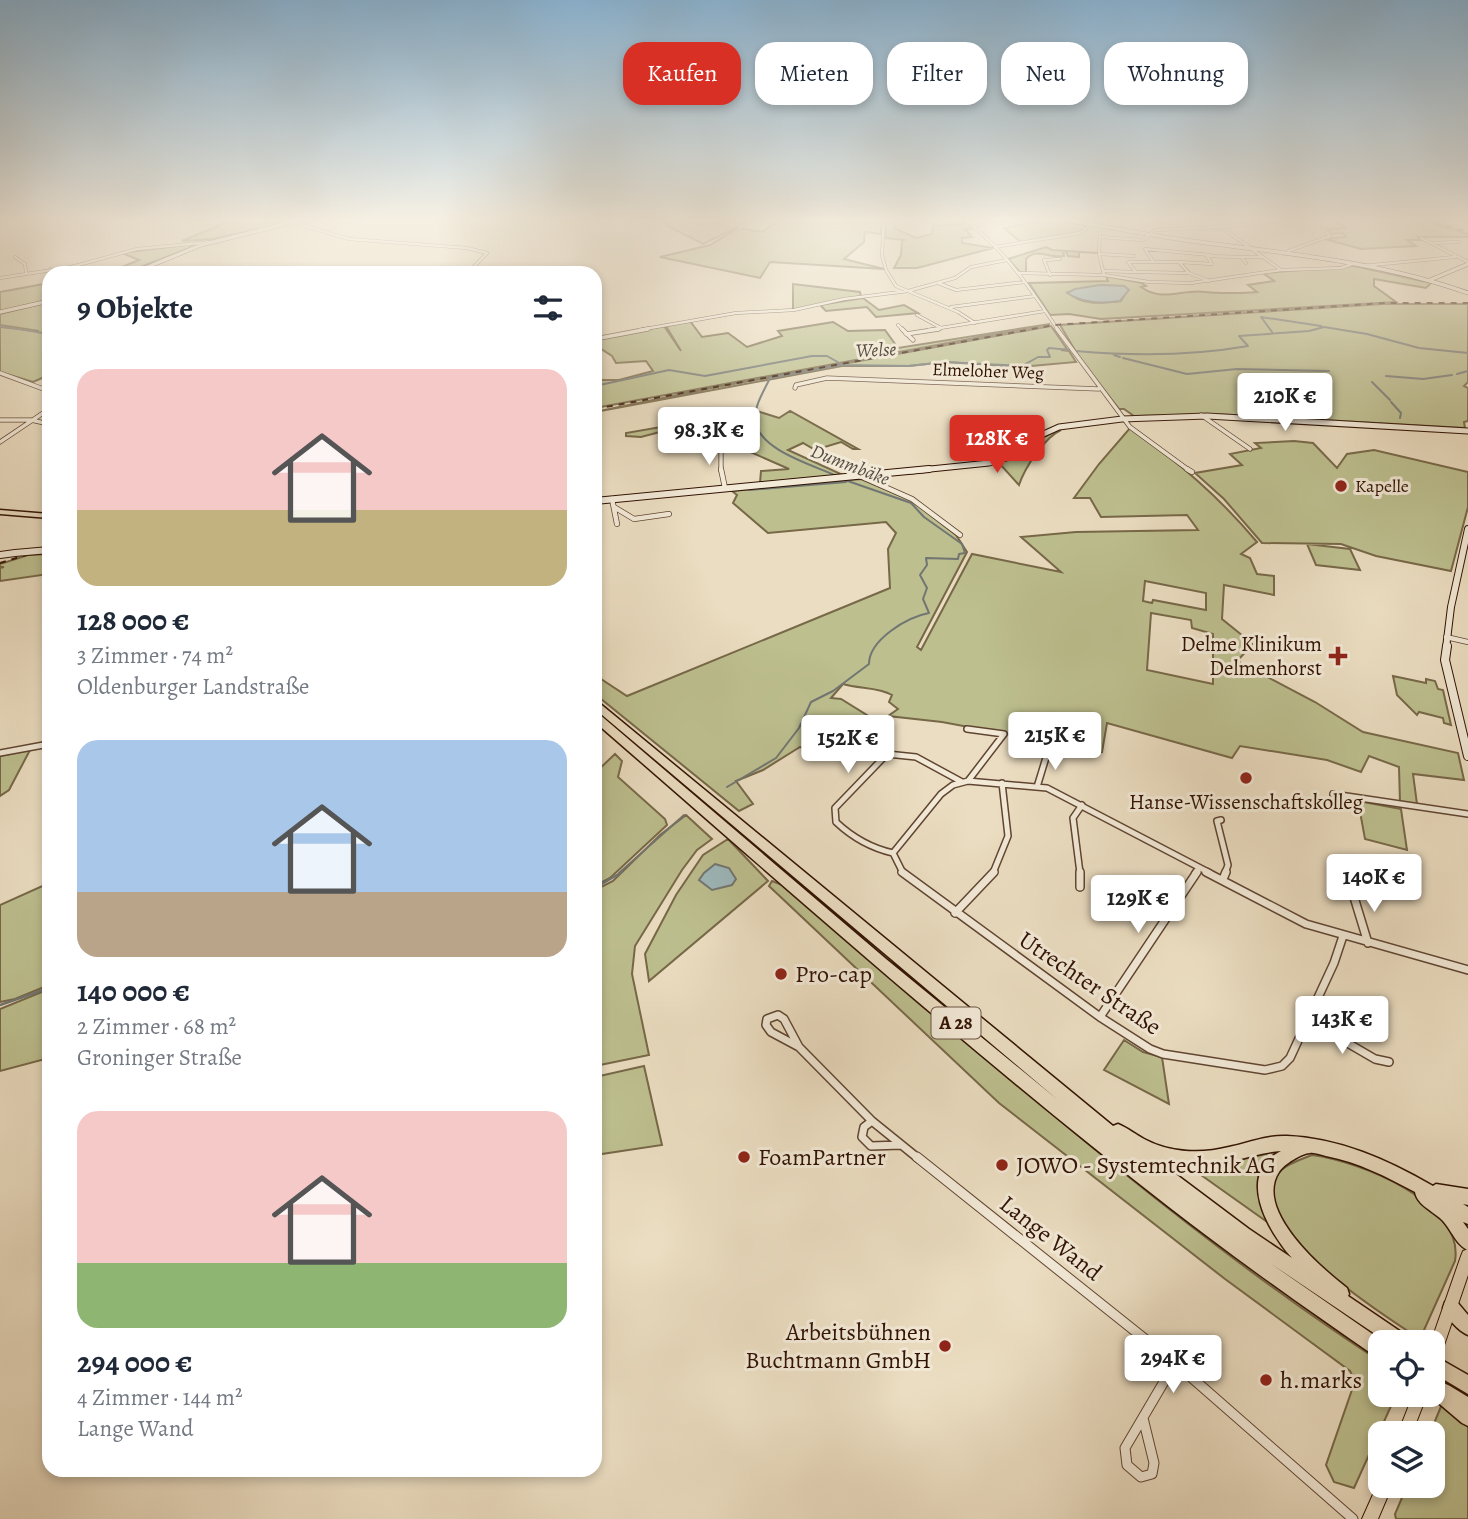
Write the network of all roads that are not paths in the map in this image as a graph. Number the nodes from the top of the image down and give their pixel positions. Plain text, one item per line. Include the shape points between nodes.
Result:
1 (912, 290) edge
2 (1031, 290) edge
3 (908, 291) junction
4 (1035, 296) junction
5 (42, 303) edge
6 (948, 308) junction
7 (1045, 311) junction
8 (0, 312) edge
9 (917, 315) dead end
10 (975, 323) junction
11 (898, 325) dead end
12 (941, 328) junction
13 (906, 334) junction
14 (602, 338) edge
15 (913, 340) dead end
16 (0, 373) edge
17 (42, 388) edge
18 (795, 388) dead end
19 (1100, 389) junction
20 (42, 413) edge
21 (1201, 415) junction
22 (31, 419) junction
23 (1122, 419) junction
24 (0, 420) edge
25 (39, 422) junction
26 (42, 423) edge
27 (28, 425) junction
28 (1467, 431) edge
29 (0, 442) edge
30 (721, 443) dead end
31 (1250, 449) dead end
32 (1192, 472) dead end
33 (860, 476) junction
34 (724, 488) junction
35 (602, 502) edge
36 (613, 503) junction
37 (0, 514) edge
38 (670, 514) dead end
39 (42, 517) edge
40 (617, 524) dead end
41 (1468, 529) edge
42 (960, 535) dead end
43 (42, 551) edge
44 (0, 555) edge
45 (1446, 637) junction
46 (1468, 642) edge
47 (602, 710) edge
48 (602, 722) edge
49 (967, 729) dead end
50 (42, 745) edge
51 (1048, 751) dead end
52 (0, 753) edge
53 (1468, 757) edge
54 (965, 781) junction
55 (1002, 783) junction
56 (1037, 787) junction
57 (1333, 794) dead end
58 (1082, 806) junction
59 (1468, 814) edge
60 (1221, 820) dead end
61 (733, 826) junction
62 (893, 853) junction
63 (1199, 868) junction
64 (1223, 879) junction
65 (1354, 882) dead end
66 (1080, 887) dead end
67 (955, 913) junction
68 (1343, 936) junction
69 (1368, 943) junction
70 (1468, 970) edge
71 (1100, 1017) junction
72 (1308, 1020) junction
73 (799, 1047) dead end
74 (1389, 1062) dead end
75 (1085, 1114) junction
76 (872, 1121) junction
77 (902, 1145) junction
78 (1307, 1146) junction
79 (1407, 1181) junction
80 (1427, 1189) junction
81 (1468, 1197) edge
82 (1468, 1216) edge
83 (1468, 1242) edge
84 (1468, 1256) edge
85 (1451, 1308) junction
86 (1468, 1327) edge
87 (1379, 1328) junction
88 (1382, 1330) edge
89 (1443, 1330) edge
90 (1368, 1341) edge
91 (1175, 1363) junction
92 (1445, 1371) edge
93 (1468, 1385) edge
94 (1445, 1393) edge
95 (1445, 1399) edge
96 (1416, 1407) edge
97 (1468, 1407) edge
98 (1414, 1411) joint
99 (1468, 1416) edge
100 (1143, 1418) junction
101 (1410, 1421) edge
102 (1379, 1498) edge
103 (1353, 1519) edge
104 (1370, 1519) edge

1 - 3 street
2 - 4 street
3 - 6 street
3 - 14 street via 794,310 736,313
4 - 6 street
4 - 7 street
5 - 8 main road
6 - 10 street
7 - 10 street
7 - 19 street
9 - 12 street
10 - 12 street
11 - 13 street
12 - 13 street
13 - 15 street
16 - 17 street
18 - 19 street, Elmeloher Weg via 827,378
19 - 23 street
20 - 22 street
21 - 23 main road
21 - 28 main road
21 - 31 street
22 - 24 street
22 - 25 street
22 - 27 street
23 - 32 street
23 - 33 main road via 1059,427 989,463
25 - 26 street
25 - 27 street
27 - 29 street
30 - 34 street
33 - 34 main road
33 - 42 street via 912,499
34 - 36 main road
35 - 36 main road
36 - 38 street via 634,519
36 - 40 street
37 - 39 highway
41 - 45 main road
43 - 44 main road, bridge
45 - 46 street
45 - 53 main road via 1445,660
47 - 61 highway, A 28
48 - 61 highway, A 28
49 - 54 street via 1004,734
50 - 52 street
51 - 56 street
54 - 55 street
54 - 62 street via 947,787
54 - 62 street via 912,755 887,754 835,808 836,822 844,830 875,850
55 - 56 street
55 - 67 street via 1008,836 996,870
56 - 58 street
57 - 59 street
58 - 63 street
58 - 66 street via 1073,818
60 - 64 street via 1217,821 1228,865
61 - 75 highway, A 28
61 - 90 highway, A 28 via 1113,1154
62 - 67 street, Utrechter Straße via 909,879
63 - 64 street
63 - 71 street
64 - 68 street via 1306,924
65 - 69 street via 1350,884
67 - 71 street, Utrechter Straße
68 - 69 street
68 - 72 street, Utrechter Straße
69 - 70 street
71 - 72 street, Utrechter Straße via 1163,1054 1265,1070 1282,1066 1290,1058
72 - 74 street via 1375,1059
73 - 76 street, Lange Wand
75 - 78 highway via 1103,1120 1147,1150 1178,1158 1215,1158 1285,1143
75 - 87 highway, A 28 via 1243,1235
76 - 77 street, Lange Wand
76 - 77 street via 863,1128 862,1137 871,1146
77 - 91 street, Lange Wand
78 - 79 highway via 1360,1158
78 - 87 highway via 1289,1152 1269,1169 1267,1203 1276,1226 1296,1253
79 - 80 highway
79 - 83 highway via 1449,1216
80 - 81 highway
80 - 82 highway
84 - 85 main road
85 - 86 highway
85 - 89 main road
87 - 88 highway, A 28
91 - 100 street
91 - 103 street, Lange Wand
92 - 93 highway
94 - 97 highway
95 - 99 highway
96 - 98 main road
98 - 101 main road
100 - 100 street via 1154,1463 1152,1474 1141,1477 1127,1465 1125,1448
102 - 104 main road

